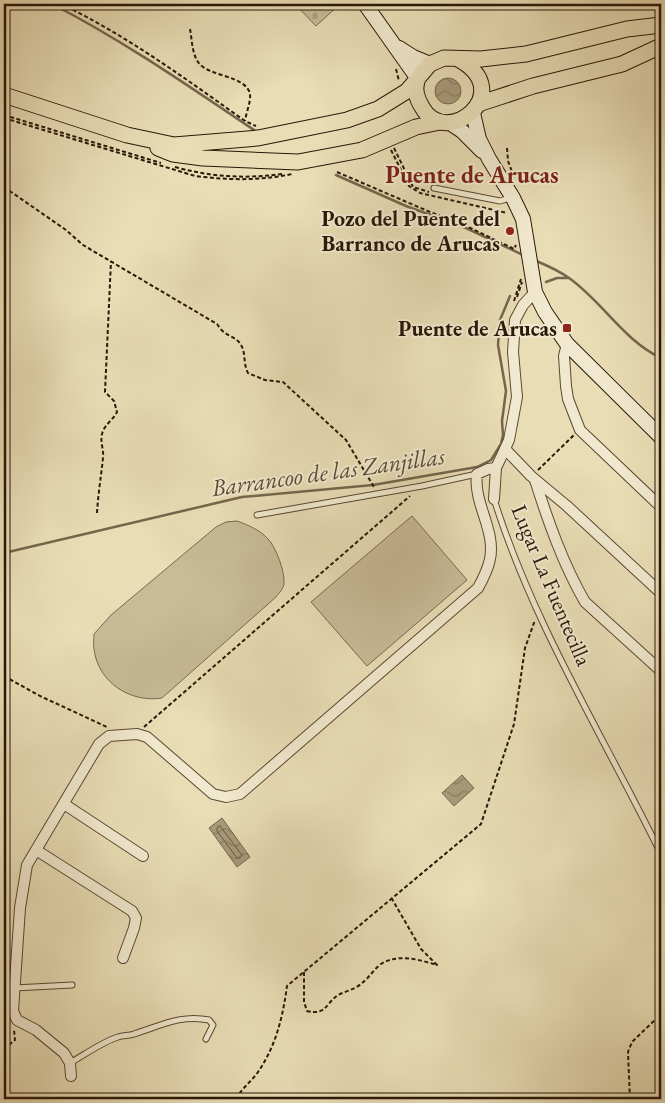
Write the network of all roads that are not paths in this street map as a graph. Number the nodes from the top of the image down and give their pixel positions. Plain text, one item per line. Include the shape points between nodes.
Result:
1 (365, 4) edge
2 (661, 25) edge
3 (661, 46) edge
4 (396, 47) junction
5 (458, 60) junction
6 (430, 64) junction
7 (410, 83) junction
8 (4, 94) edge
9 (4, 102) edge
10 (476, 108) junction
11 (58, 113) junction
12 (445, 122) junction
13 (127, 135) junction
14 (489, 159) junction
15 (434, 188) dead end
16 (513, 198) junction
17 (528, 282) junction
18 (567, 344) junction
19 (661, 437) edge
20 (505, 449) junction
21 (496, 468) junction
22 (477, 474) junction
23 (533, 478) junction
24 (494, 499) joint
25 (661, 507) edge
26 (258, 515) dead end
27 (661, 593) edge
28 (661, 671) edge
29 (64, 804) junction
30 (36, 850) junction
31 (661, 854) edge
32 (143, 856) dead end
33 (123, 958) dead end
34 (72, 985) dead end
35 (14, 988) junction
36 (206, 1039) dead end
37 (70, 1063) junction
38 (71, 1076) dead end

1 - 4 main road
2 - 5 main road via 627,29 526,54
3 - 10 main road via 622,64 533,86
4 - 6 main road
4 - 7 main road via 408,66
5 - 6 main road via 444,58
5 - 10 main road via 477,74 481,96
6 - 7 main road
7 - 12 main road via 424,111 431,118
7 - 13 main road via 378,109 348,120 258,138 174,145
8 - 11 main road
9 - 11 main road
10 - 12 main road via 462,120
10 - 14 main road via 479,139
11 - 13 main road
12 - 13 main road via 416,127 362,150 298,162 173,154
12 - 14 main road via 473,141
14 - 16 main road
15 - 16 lane via 500,201
16 - 17 main road via 526,229
17 - 18 main road
17 - 20 street, Lugar La Fuentecilla via 523,305 515,320 513,352 517,397
18 - 19 main road
18 - 25 street via 564,356 566,386 580,430
20 - 21 street, Lugar La Fuentecilla
20 - 23 street
21 - 22 street
21 - 24 street, Lugar La Fuentecilla
22 - 26 lane
22 - 29 street via 476,485 490,540 490,558 478,588 240,794 226,797 213,794 147,737 137,734 109,736 99,744
23 - 27 street via 568,506
23 - 28 street via 585,602
24 - 31 lane, Lugar La Fuentecilla via 538,610
29 - 30 street
29 - 32 street
30 - 33 street via 132,911 136,918
30 - 35 street via 27,865 20,908
34 - 35 lane
35 - 37 street via 13,1011 17,1020 64,1052
36 - 37 lane via 213,1025 209,1020 183,1018 118,1037
37 - 38 street

